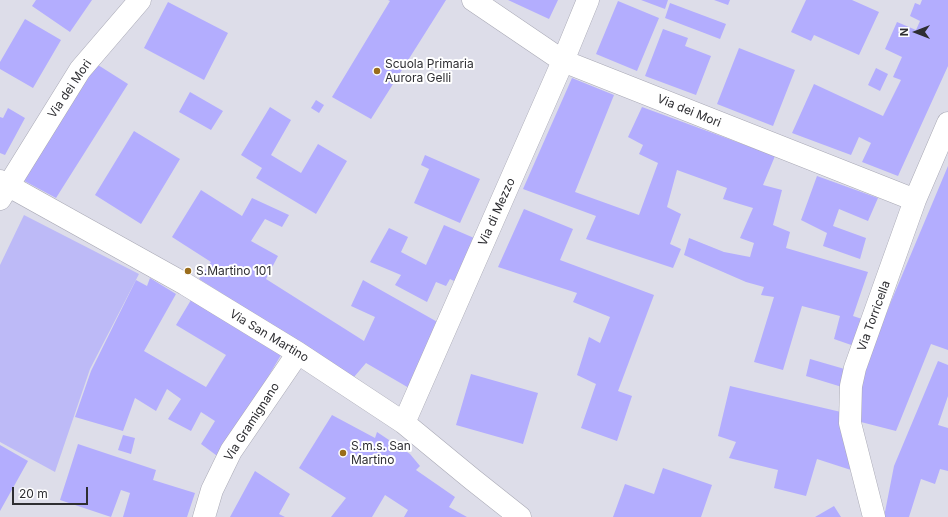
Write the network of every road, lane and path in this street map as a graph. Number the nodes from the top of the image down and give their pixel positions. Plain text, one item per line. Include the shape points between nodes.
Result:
1 (140, 0) edge
2 (473, 0) edge
3 (588, 0) edge
4 (564, 61) junction
5 (948, 123) edge
6 (3, 188) edge
7 (915, 200) junction
8 (298, 353) junction
9 (404, 422) junction
10 (204, 517) edge
11 (520, 517) edge
12 (874, 517) edge

1 - 6 street, Via dei Mori via 80,70
2 - 4 street, Via dei Mori
3 - 4 street, Via di Mezzo
4 - 7 street, Via dei Mori
4 - 9 street, Via di Mezzo
5 - 7 street, Via Torricella
6 - 8 street, Via San Martino via 185,284
7 - 12 street, Via Torricella via 855,368 851,386 850,423
8 - 9 street, Via San Martino
8 - 10 street, Via Gramignano via 231,451 212,490
9 - 11 street, Via San Martino

